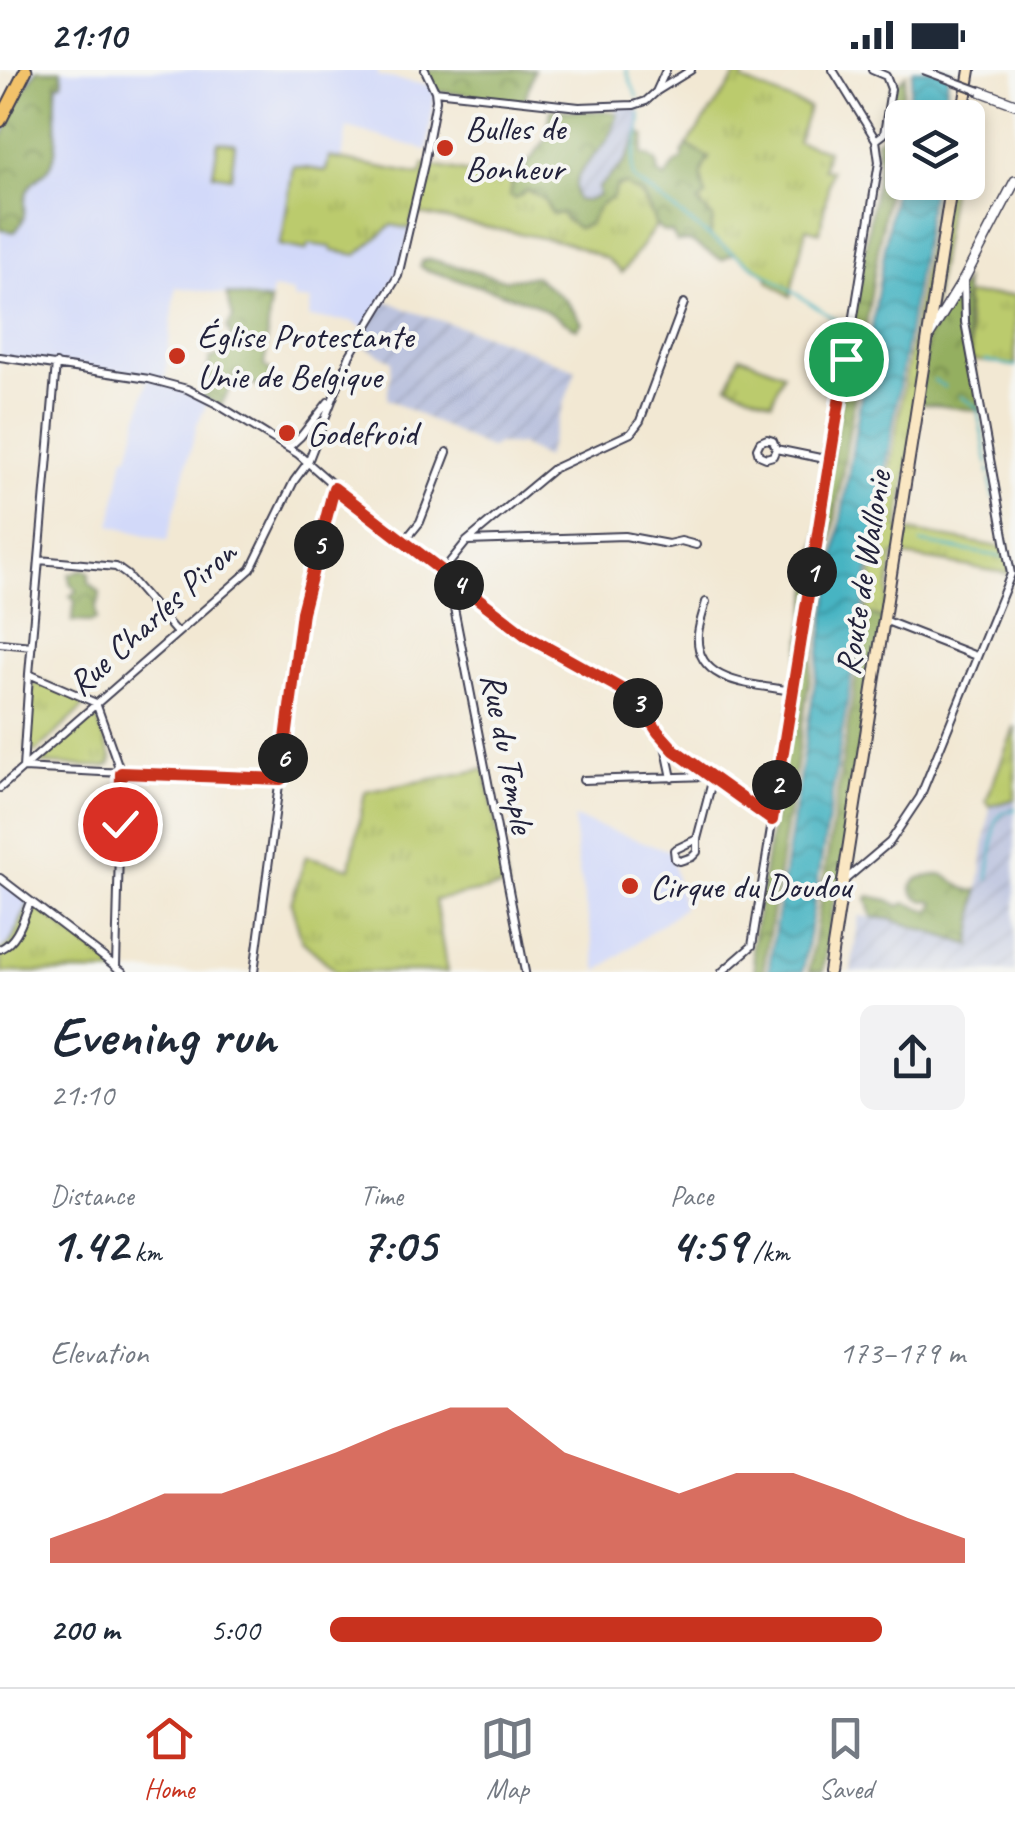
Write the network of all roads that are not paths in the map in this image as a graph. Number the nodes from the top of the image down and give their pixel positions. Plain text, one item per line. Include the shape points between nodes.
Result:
1 (26, 70) edge
2 (425, 70) edge
3 (666, 70) edge
4 (691, 70) edge
5 (833, 70) edge
6 (872, 70) edge
7 (922, 70) edge
8 (970, 70) edge
9 (435, 91) junction
10 (980, 91) joint
11 (656, 92) junction
12 (965, 100) edge
13 (1015, 104) edge
14 (0, 120) edge
15 (876, 140) junction
16 (1015, 181) edge
17 (949, 200) edge
18 (964, 279) junction
19 (684, 303) dead end
20 (928, 337) junction
21 (0, 358) edge
22 (56, 364) junction
23 (335, 393) junction
24 (288, 448) junction
25 (776, 450) dead end
26 (447, 452) dead end
27 (830, 460) junction
28 (308, 462) junction
29 (334, 488) junction
30 (468, 541) junction
31 (403, 543) junction
32 (696, 545) dead end
33 (39, 560) junction
34 (1013, 574) edge
35 (446, 575) junction
36 (706, 602) dead end
37 (884, 620) junction
38 (177, 633) junction
39 (0, 643) edge
40 (32, 646) junction
41 (976, 656) junction
42 (29, 674) junction
43 (792, 691) junction
44 (96, 703) junction
45 (663, 739) junction
46 (22, 768) junction
47 (121, 773) junction
48 (712, 777) junction
49 (672, 778) junction
50 (281, 779) junction
51 (583, 780) dead end
52 (0, 788) edge
53 (772, 820) junction
54 (697, 839) dead end
55 (0, 878) edge
56 (843, 881) junction
57 (30, 902) junction
58 (0, 949) edge
59 (119, 970) edge
60 (254, 972) edge
61 (525, 972) edge
62 (722, 972) edge
63 (829, 972) edge

1 - 14 main road
2 - 9 street
3 - 11 street
4 - 11 street
5 - 15 street
6 - 15 street via 886,76 892,89 884,134
7 - 10 street, bridge
8 - 12 main road
9 - 11 street via 579,107 638,104
9 - 23 street, Rue Charles Piron via 401,270
10 - 13 street
15 - 27 street via 879,162
16 - 18 street
17 - 20 main road, Route de Wallonie
18 - 20 street
18 - 34 street via 965,322
19 - 30 street via 632,433 553,469
20 - 37 main road, Route de Wallonie
21 - 22 street
22 - 24 street via 186,389
22 - 33 street
23 - 24 street
23 - 28 street, Rue Charles Piron
24 - 28 street
25 - 27 street
26 - 31 street via 420,522
27 - 43 street
28 - 29 street
28 - 38 street, Rue Charles Piron via 251,569
29 - 31 street
29 - 50 street via 302,612
30 - 32 street via 625,536
30 - 35 street
31 - 35 street
33 - 38 street via 116,567
33 - 40 street
34 - 41 street
35 - 45 street via 538,643 634,696
35 - 61 street, Rue du Temple
36 - 43 street via 698,638 707,666 720,676
37 - 41 street
37 - 56 main road, Route de Wallonie
38 - 44 street, Rue Charles Piron
39 - 40 street
40 - 42 street
41 - 56 street via 909,816 890,842
42 - 44 street
42 - 46 street
43 - 53 street
44 - 46 street, Rue Charles Piron
44 - 47 street
45 - 48 street
45 - 49 street
46 - 47 street
46 - 52 street, Rue Charles Piron
47 - 50 street
47 - 59 street
48 - 49 street
48 - 53 street
48 - 54 street
49 - 51 street
50 - 60 street
53 - 62 street via 752,946
55 - 57 street
56 - 63 main road, Route de Wallonie
57 - 58 street via 15,938
57 - 59 street

